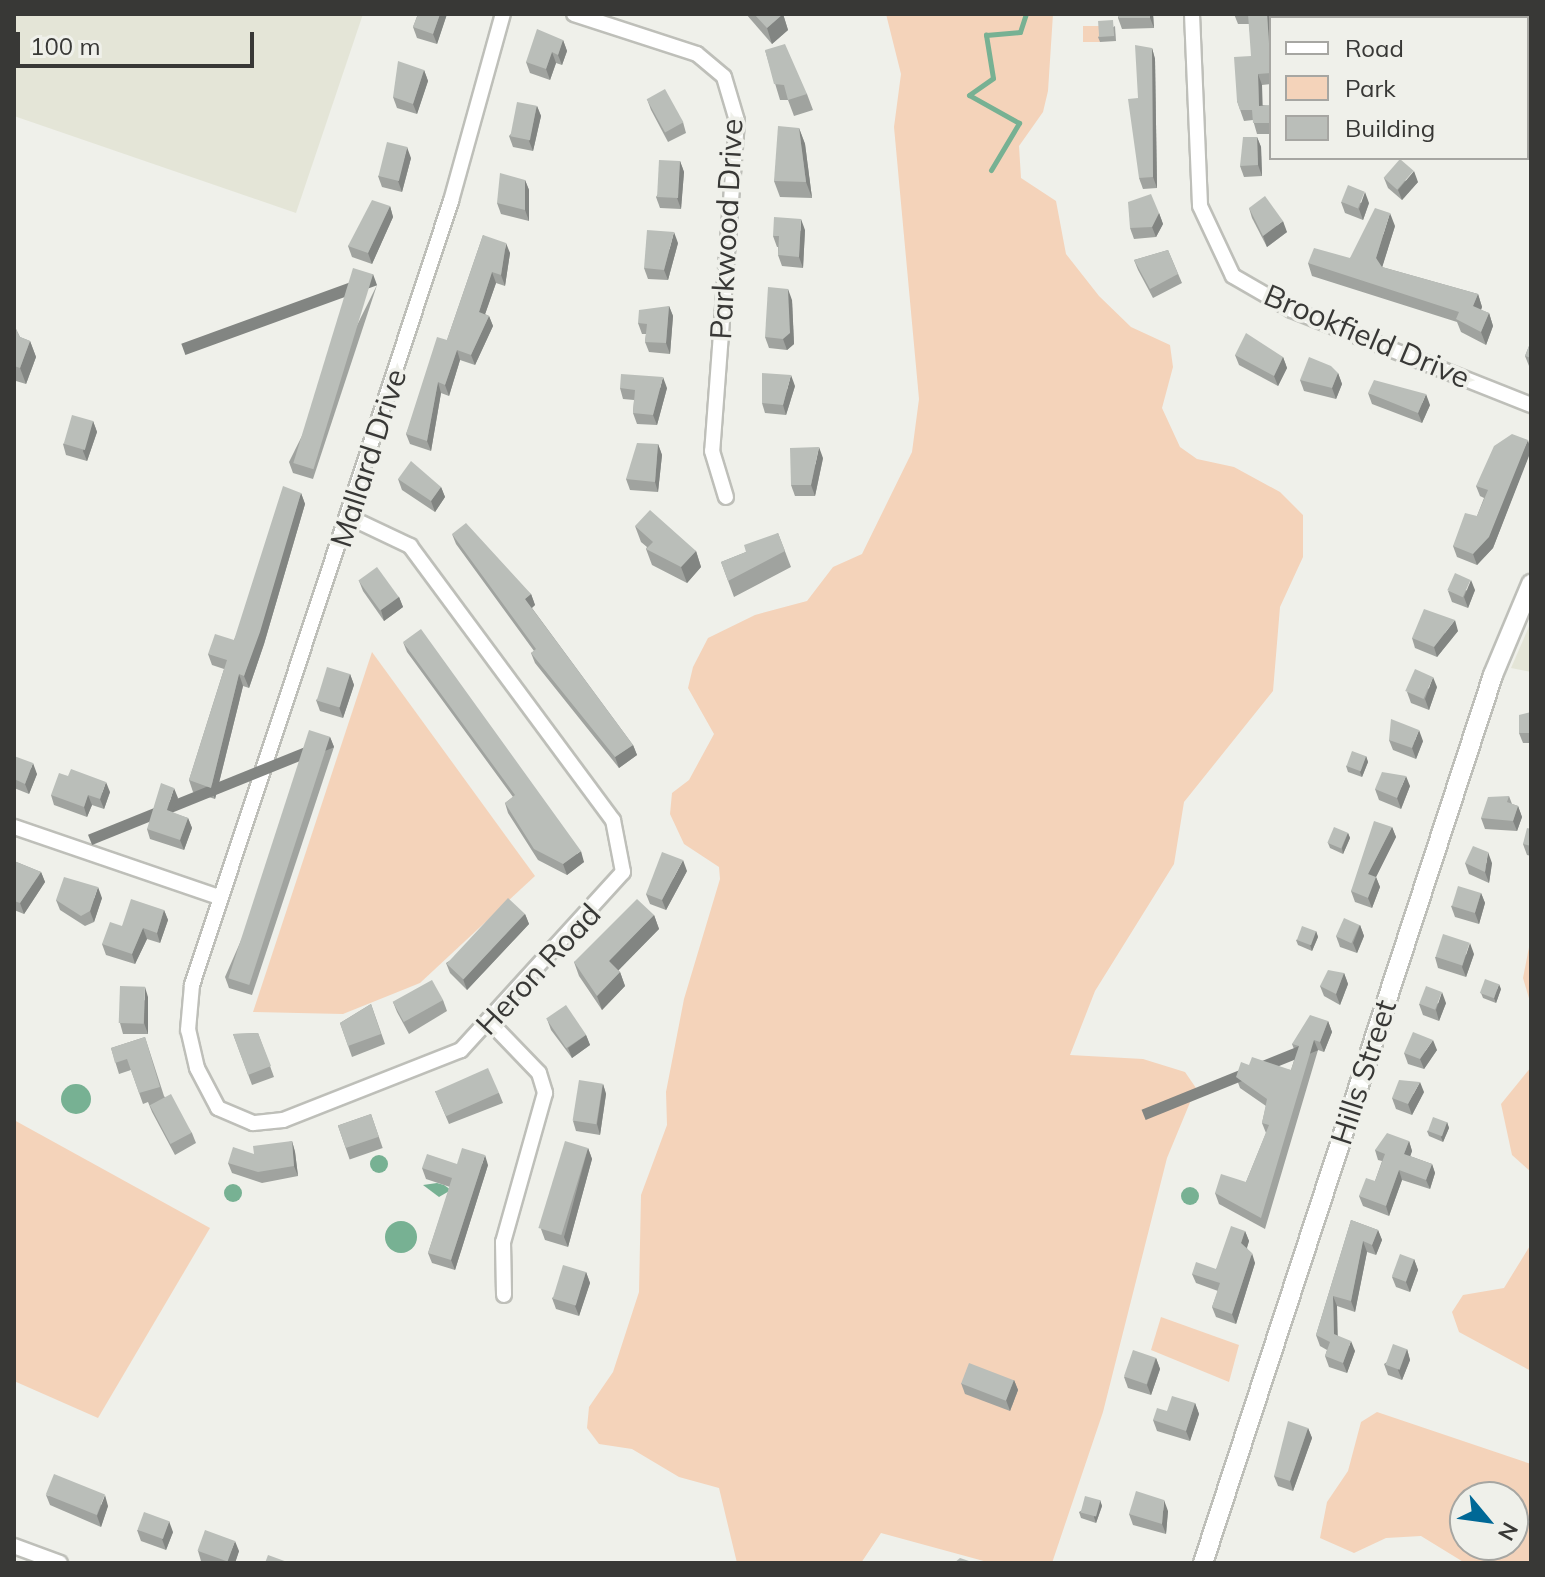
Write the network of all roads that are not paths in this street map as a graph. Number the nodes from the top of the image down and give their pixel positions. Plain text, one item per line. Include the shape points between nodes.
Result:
1 (503, 14) edge
2 (574, 14) edge
3 (1192, 14) edge
4 (1531, 405) edge
5 (726, 497) dead end
6 (349, 517) junction
7 (1531, 584) edge
8 (14, 827) edge
9 (218, 897) junction
10 (489, 1021) junction
11 (504, 1295) dead end
12 (14, 1546) edge
13 (60, 1563) edge
14 (1203, 1563) edge

1 - 6 street, Mallard Drive
2 - 5 street, Parkwood Drive via 697,54 724,77 737,121 712,451
3 - 4 street, Brookfield Drive via 1200,206 1233,276 1292,310
6 - 9 street, Mallard Drive
6 - 10 street, Heron Road via 410,546 613,820 624,849 623,872 611,891
7 - 14 street, Hills Street via 1489,686
8 - 9 street
9 - 10 street, Heron Road via 192,985 188,1030 197,1068 218,1108 235,1117 283,1120 445,1061
10 - 11 street via 539,1073 545,1093 503,1242
12 - 13 street

